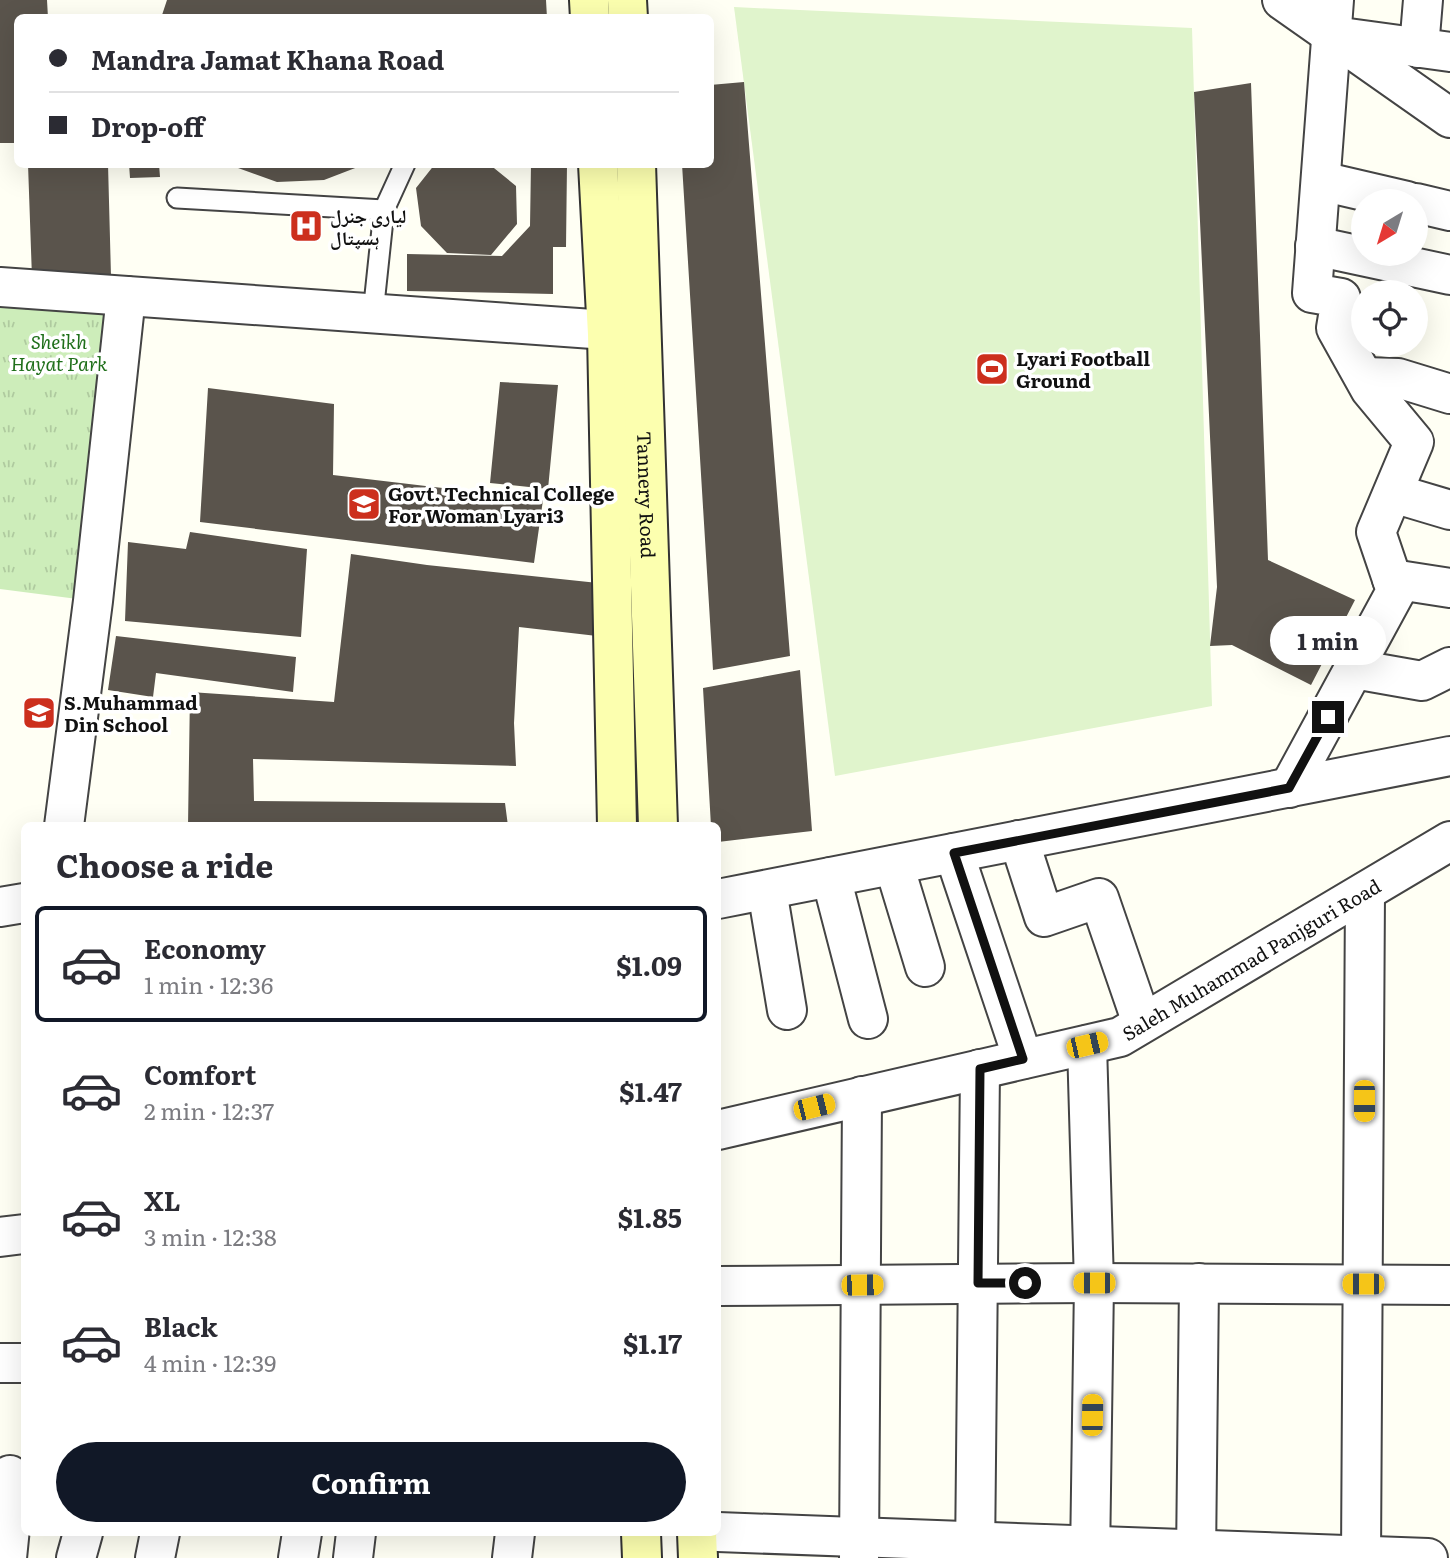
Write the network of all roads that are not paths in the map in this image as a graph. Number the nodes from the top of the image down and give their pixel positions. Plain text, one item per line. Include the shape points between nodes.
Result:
1 (1282, 0) edge
2 (1423, 0) edge
3 (1333, 18) edge
4 (1434, 50) edge
5 (1450, 118) edge
6 (403, 168) edge
7 (599, 168) edge
8 (636, 168) edge
9 (1321, 181) junction
10 (1355, 189) edge
11 (177, 198) dead end
12 (1428, 206) edge
13 (384, 210) junction
14 (1450, 211) edge
15 (1315, 246) junction
16 (1450, 275) edge
17 (0, 287) edge
18 (126, 296) junction
19 (373, 314) junction
20 (624, 330) junction
21 (1364, 377) junction
22 (1450, 394) edge
23 (1393, 493) junction
24 (1450, 510) edge
25 (1392, 579) junction
26 (1450, 588) edge
27 (1450, 667) edge
28 (1354, 669) junction
29 (1450, 756) edge
30 (1289, 788) junction
31 (65, 822) edge
32 (617, 822) edge
33 (658, 822) edge
34 (1019, 840) junction
35 (1450, 841) edge
36 (954, 853) junction
37 (894, 865) junction
38 (831, 877) junction
39 (766, 890) junction
40 (1365, 892) junction
41 (721, 898) edge
42 (21, 904) edge
43 (0, 907) edge
44 (925, 967) dead end
45 (787, 1010) dead end
46 (867, 1019) dead end
47 (1142, 1023) junction
48 (1087, 1045) junction
49 (1023, 1059) junction
50 (980, 1069) junction
51 (862, 1096) junction
52 (721, 1129) edge
53 (21, 1234) edge
54 (0, 1237) edge
55 (978, 1283) junction
56 (1094, 1283) junction
57 (1199, 1283) junction
58 (1363, 1284) junction
59 (1450, 1284) edge
60 (862, 1285) junction
61 (721, 1286) edge
62 (0, 1363) edge
63 (21, 1363) edge
64 (10, 1475) dead end
65 (721, 1532) edge
66 (11, 1535) edge
67 (82, 1536) edge
68 (159, 1536) edge
69 (302, 1536) edge
70 (356, 1536) edge
71 (515, 1536) edge
72 (641, 1536) edge
73 (697, 1536) edge
74 (859, 1547) edge
75 (975, 1549) edge
76 (1090, 1552) edge
77 (1196, 1554) edge
78 (1361, 1557) edge
79 (76, 1558) edge
80 (155, 1558) edge
81 (298, 1558) edge
82 (354, 1558) edge
83 (512, 1558) edge
84 (642, 1558) edge
85 (698, 1558) edge
86 (1429, 1558) edge

1 - 3 street
2 - 4 street
3 - 4 street
3 - 5 street
3 - 9 street
6 - 13 lane
7 - 20 main road, Tannery Road
8 - 20 main road, Tannery Road
9 - 10 street
9 - 15 street
11 - 13 lane
12 - 14 street
13 - 19 lane
15 - 16 street
15 - 21 street via 1312,293 1341,298 1336,328
17 - 18 street
18 - 19 street
18 - 31 street
19 - 20 street
20 - 32 main road, Tannery Road
20 - 33 main road, Tannery Road
21 - 22 street via 1398,377
21 - 23 street via 1414,442
23 - 24 street
23 - 25 street via 1376,532
25 - 26 street
25 - 28 street via 1396,591
27 - 28 street via 1422,681
28 - 30 street
29 - 30 street
30 - 34 street
34 - 36 street
34 - 47 street via 1044,917 1099,898
35 - 40 street, Saleh Muhammad Panjguri Road
36 - 37 street
36 - 49 street
37 - 38 street
37 - 44 street
38 - 39 street
38 - 46 street
39 - 41 street
39 - 45 street
40 - 47 street, Saleh Muhammad Panjguri Road
40 - 58 street
42 - 43 street
47 - 48 street, Saleh Muhammad Panjguri Road via 1121,1037
48 - 49 street, Saleh Muhammad Panjguri Road
48 - 56 street
49 - 50 street, Saleh Muhammad Panjguri Road
50 - 51 street, Saleh Muhammad Panjguri Road
50 - 55 street
51 - 52 street, Saleh Muhammad Panjguri Road
51 - 60 street
53 - 54 street
55 - 56 street
55 - 60 street
55 - 75 street
56 - 57 street
56 - 76 street
57 - 58 street
57 - 77 street
58 - 59 street
58 - 78 street
60 - 61 street
60 - 74 street
62 - 63 street
64 - 66 street
65 - 74 street
67 - 79 street
68 - 80 street
69 - 81 street
70 - 82 street
71 - 83 street
72 - 84 main road
73 - 85 main road
74 - 75 street
75 - 76 street
76 - 77 street
77 - 78 street
78 - 86 street

